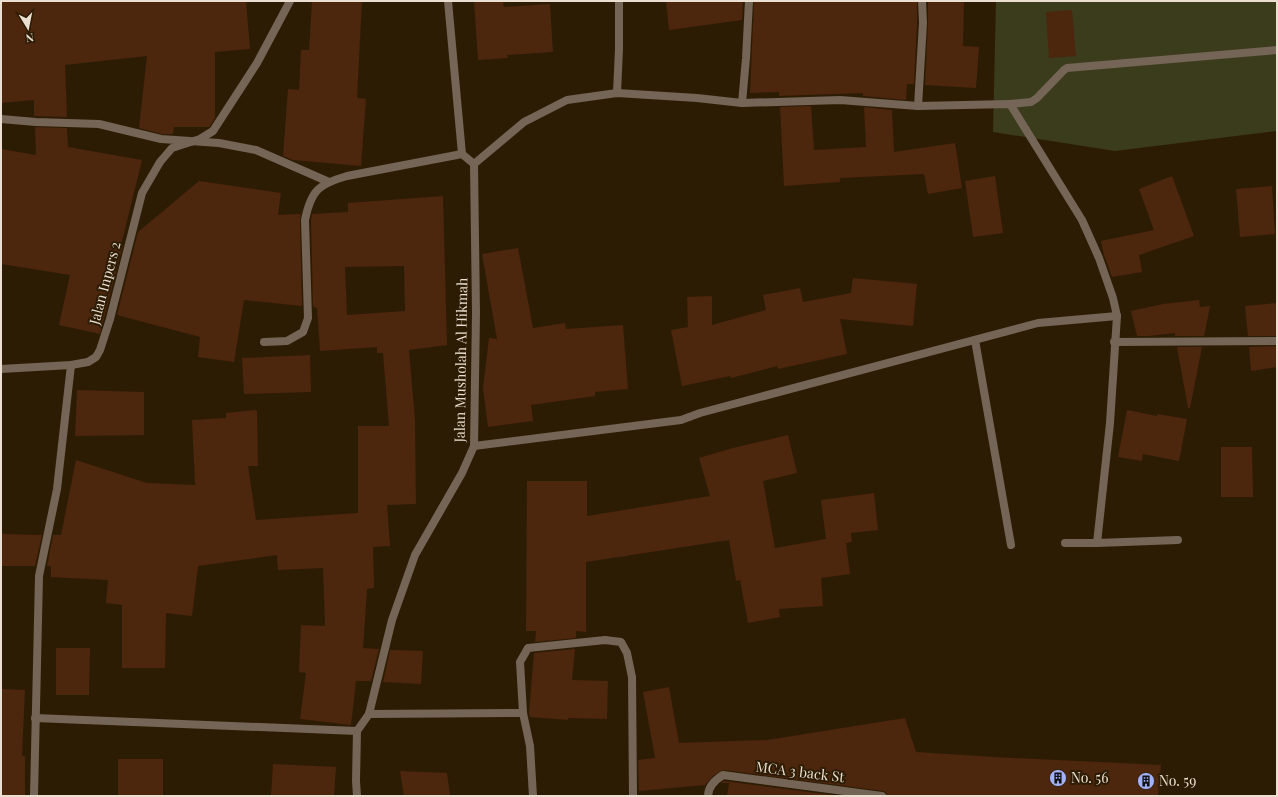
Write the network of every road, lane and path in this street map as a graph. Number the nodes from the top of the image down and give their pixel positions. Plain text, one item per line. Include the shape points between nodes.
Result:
1 (290, 1) edge
2 (448, 1) edge
3 (619, 1) edge
4 (748, 1) edge
5 (922, 1) edge
6 (1277, 50) edge
7 (617, 93) junction
8 (742, 103) junction
9 (1010, 104) junction
10 (918, 106) junction
11 (1, 118) edge
12 (191, 141) junction
13 (462, 154) junction
14 (474, 164) junction
15 (328, 182) junction
16 (1116, 316) junction
17 (975, 340) junction
18 (1277, 341) edge
19 (264, 342) dead end
20 (1114, 342) junction
21 (71, 365) junction
22 (1, 369) edge
23 (474, 446) junction
24 (1178, 540) dead end
25 (1065, 543) dead end
26 (1096, 544) junction
27 (1011, 545) dead end
28 (523, 713) junction
29 (369, 714) junction
30 (35, 718) junction
31 (357, 731) junction
32 (34, 796) edge
33 (357, 796) edge
34 (533, 796) edge
35 (632, 796) edge
36 (708, 796) edge
37 (882, 796) edge

1 - 12 street, Jalan Inpers 2 via 257,63 213,131
2 - 13 street
3 - 7 street
4 - 8 street
5 - 10 street
6 - 9 street via 1067,68 1031,102
7 - 8 street
7 - 14 street via 567,100 524,122
8 - 10 street via 840,100
9 - 10 street
9 - 16 street via 1082,220 1099,258 1113,298
11 - 12 street via 99,124 161,139
12 - 15 street via 256,150
12 - 21 street, Jalan Inpers 2 via 172,148 160,162 142,193 100,350 96,357 88,362
13 - 14 street
13 - 15 street via 346,176
14 - 23 street, Jalan Musholah Al Hikmah
15 - 19 street via 317,190 308,204 305,220 308,318 303,332 287,341
16 - 17 street via 1038,323
16 - 20 street
17 - 23 street via 681,420
17 - 27 street
18 - 20 street
20 - 26 street via 1110,423
21 - 22 street, Jalan Inpers 2
21 - 30 street via 57,489 39,576
23 - 29 street, Jalan Musholah Al Hikmah via 462,473 415,555 392,620
24 - 26 street
25 - 26 street
28 - 29 street
28 - 34 street via 530,746
28 - 35 street via 520,662 528,648 605,640 621,642 627,653 632,677
29 - 31 street, Jalan Musholah Al Hikmah
30 - 31 street
30 - 32 street
31 - 33 street
36 - 37 street, MCA 3 back St via 708,790 715,780 723,775

